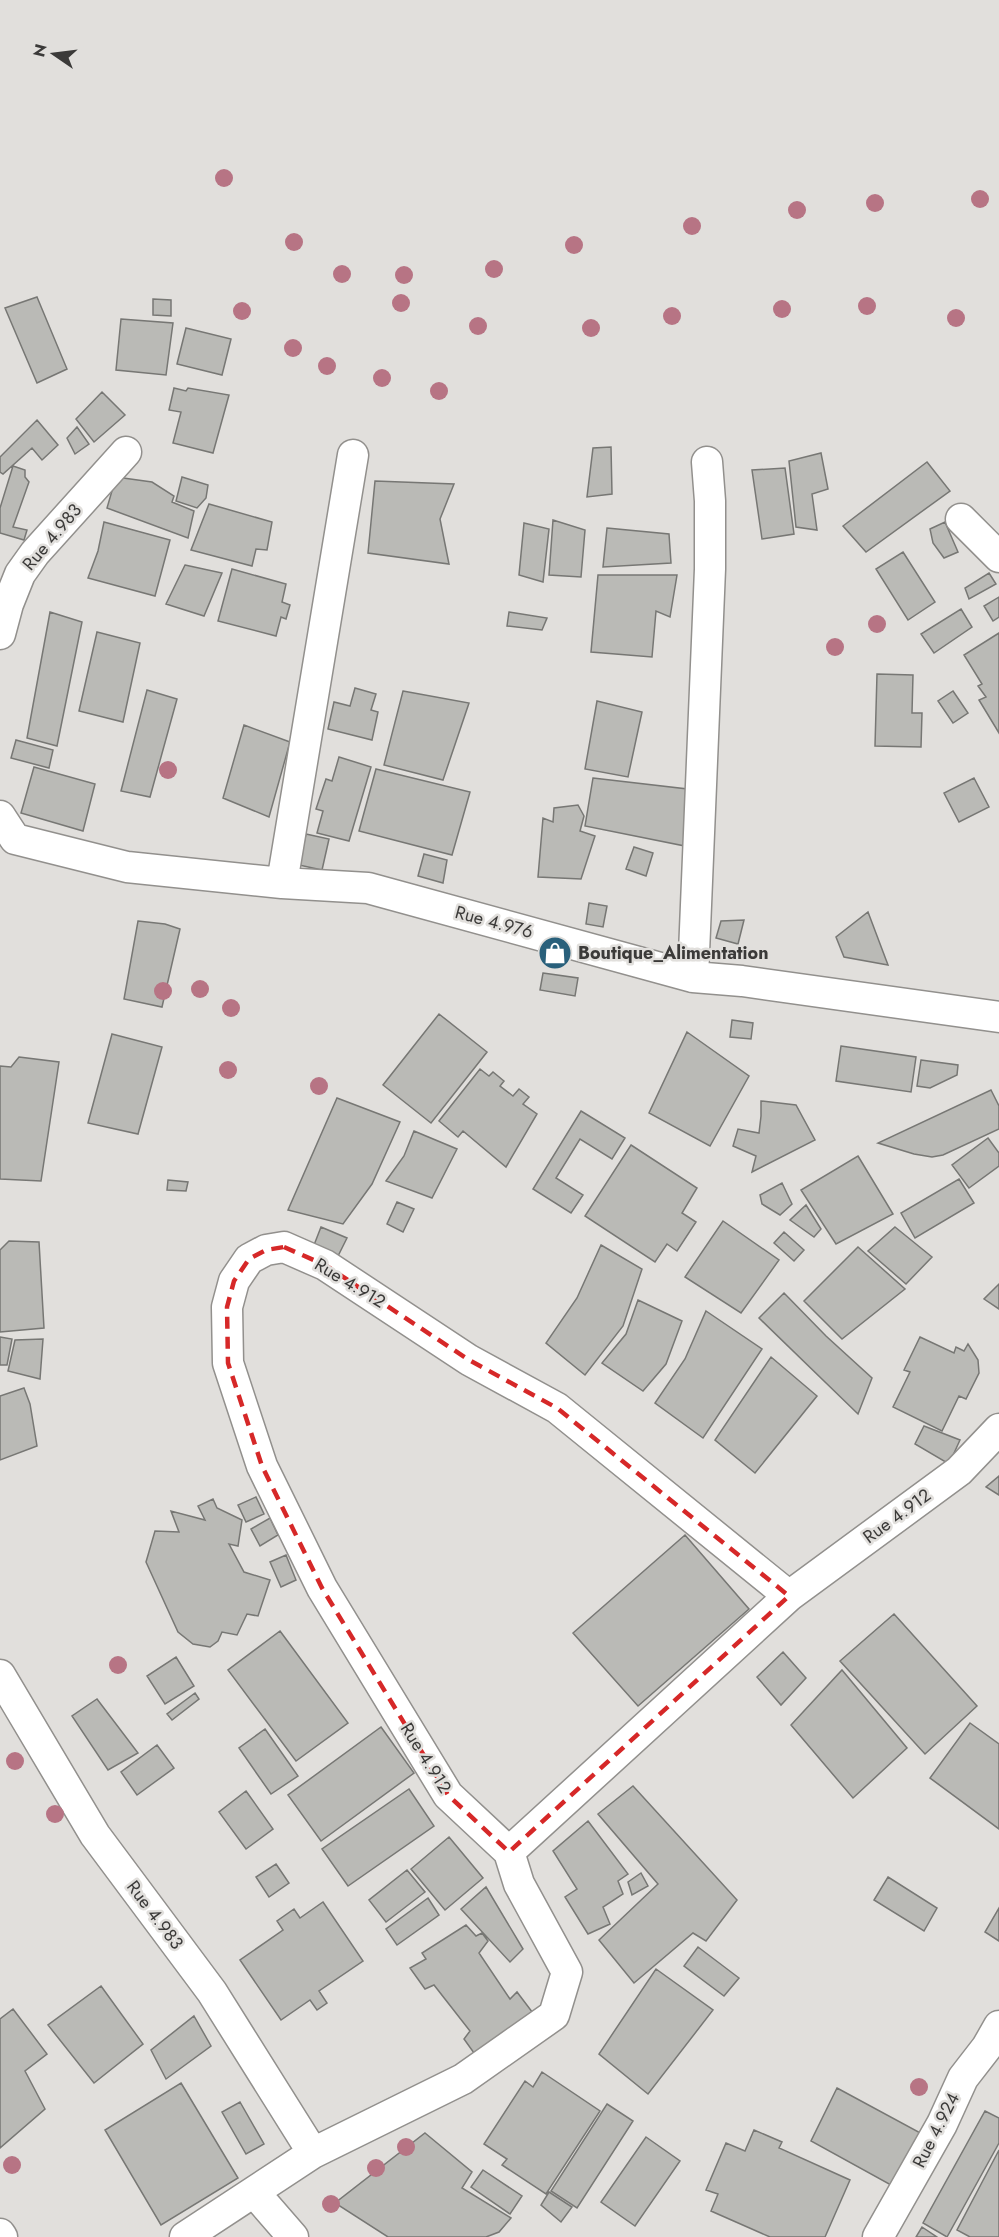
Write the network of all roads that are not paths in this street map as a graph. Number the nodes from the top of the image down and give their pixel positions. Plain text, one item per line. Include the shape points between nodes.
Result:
1 (126, 452) dead end
2 (353, 456) dead end
3 (707, 462) dead end
4 (962, 519) dead end
5 (999, 557) edge
6 (0, 634) edge
7 (0, 816) edge
8 (282, 883) junction
9 (693, 977) junction
10 (999, 1017) edge
11 (999, 1429) edge
12 (789, 1596) junction
13 (0, 1675) edge
14 (510, 1852) junction
15 (999, 2026) edge
16 (313, 2153) junction
17 (254, 2192) junction
18 (185, 2237) edge
19 (293, 2237) edge
20 (878, 2237) edge

1 - 6 street, Rue 4.983 via 20,574
2 - 8 street
3 - 9 street via 710,569
4 - 5 street
7 - 8 street, Rue 4.976 via 15,839 127,867
8 - 9 street, Rue 4.976 via 368,888
9 - 10 street, Rue 4.976
11 - 12 street, Rue 4.912 via 959,1471
12 - 14 street, Rue 4.912
12 - 14 street, Rue 4.912 via 557,1408 469,1360 326,1265 284,1247 249,1259 234,1281 227,1307 228,1364 262,1466 322,1588 448,1795
13 - 16 street, Rue 4.983 via 95,1834 212,1992
14 - 16 street via 519,1884 567,1972 554,2015 463,2079
15 - 20 street, Rue 4.924 via 963,2078 942,2124
16 - 17 street
17 - 18 street
17 - 19 street

